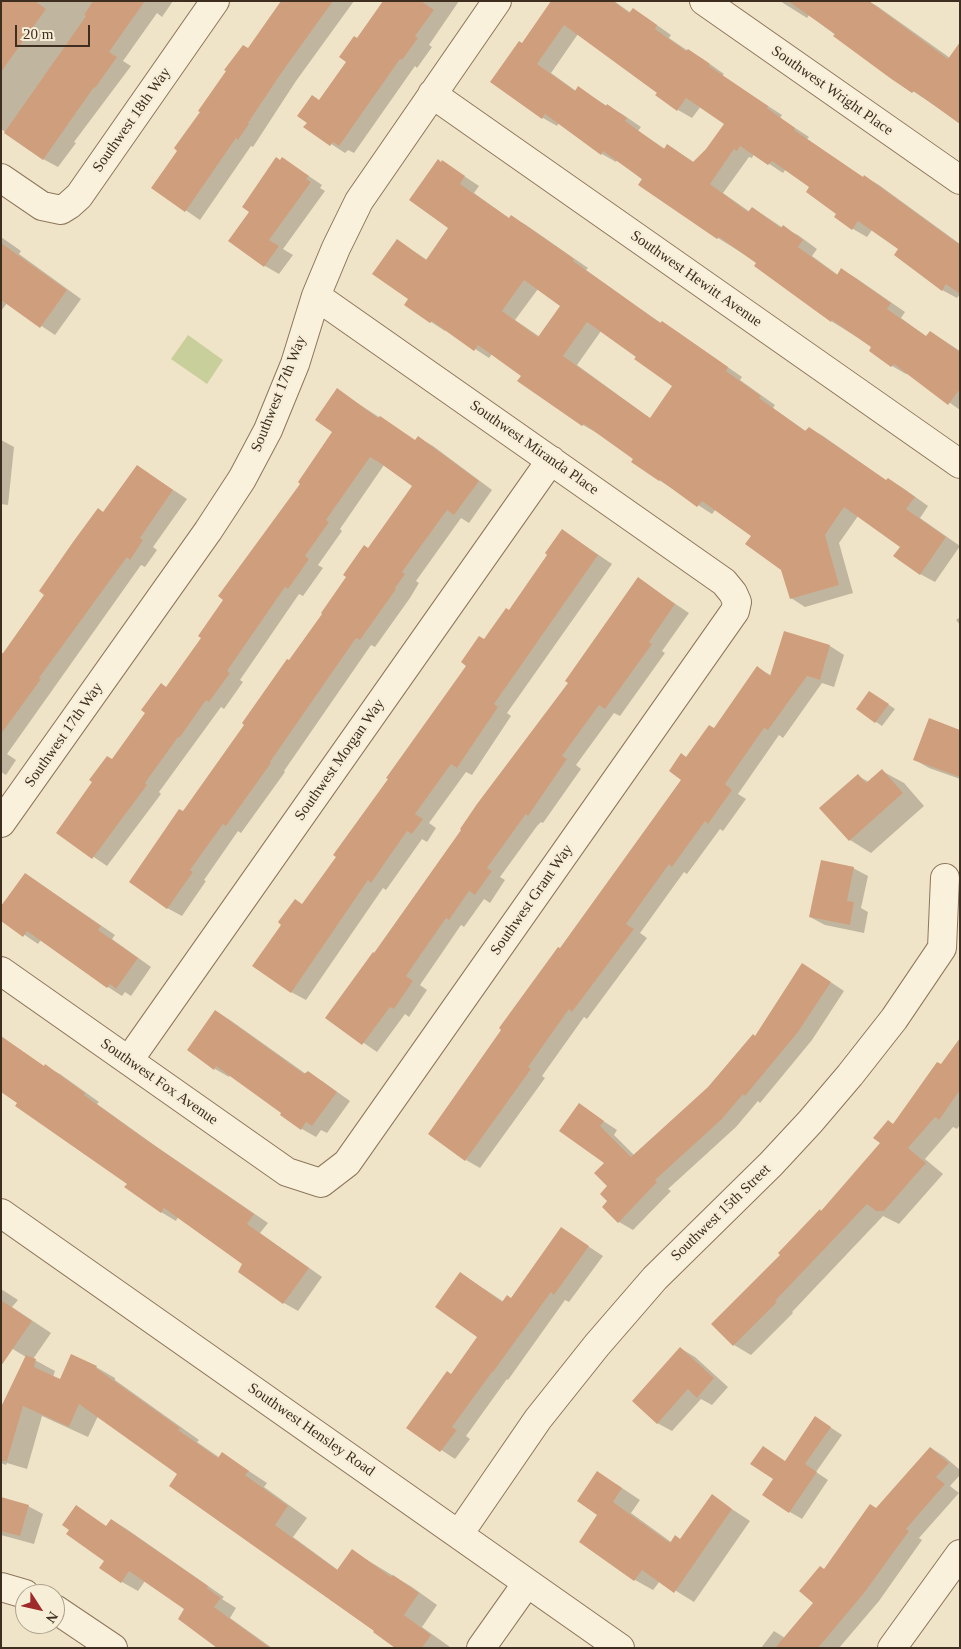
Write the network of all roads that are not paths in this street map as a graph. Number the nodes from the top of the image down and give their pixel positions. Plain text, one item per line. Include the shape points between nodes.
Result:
1 (215, 1) edge
2 (497, 1) edge
3 (704, 1) edge
4 (432, 94) junction
5 (1, 178) edge
6 (960, 180) edge
7 (316, 296) junction
8 (551, 460) junction
9 (960, 464) edge
10 (735, 611) joint
11 (1, 823) edge
12 (945, 878) dead end
13 (1, 971) edge
14 (129, 1060) junction
15 (322, 1183) joint
16 (1, 1213) edge
17 (459, 1534) junction
18 (960, 1554) edge
19 (527, 1583) junction
20 (1, 1587) edge
21 (15, 1591) edge
22 (65, 1616) edge
23 (112, 1648) edge
24 (481, 1648) edge
25 (620, 1648) edge
26 (892, 1648) edge

1 - 5 street, Southwest 18th Way via 79,196 61,210 42,206
2 - 4 street, Southwest 17th Way
3 - 6 street, Southwest Wright Place
4 - 7 street, Southwest 17th Way via 359,201
4 - 9 street, Southwest Hewitt Avenue
7 - 8 street, Southwest Miranda Place
7 - 11 street, Southwest 17th Way via 295,364 268,430 242,479
8 - 10 street, Southwest Miranda Place via 724,582 737,602
8 - 14 street, Southwest Morgan Way
10 - 15 street, Southwest Grant Way via 347,1163
12 - 17 street, Southwest 15th Street via 942,948 894,1019 810,1122 655,1278 597,1344 538,1419
13 - 14 street, Southwest Fox Avenue
14 - 15 street, Southwest Fox Avenue via 287,1172
16 - 17 street, Southwest Hensley Road
17 - 19 street, Southwest Hensley Road
18 - 26 street
19 - 24 street
19 - 25 street, Southwest Hensley Road
20 - 21 street
22 - 23 street

